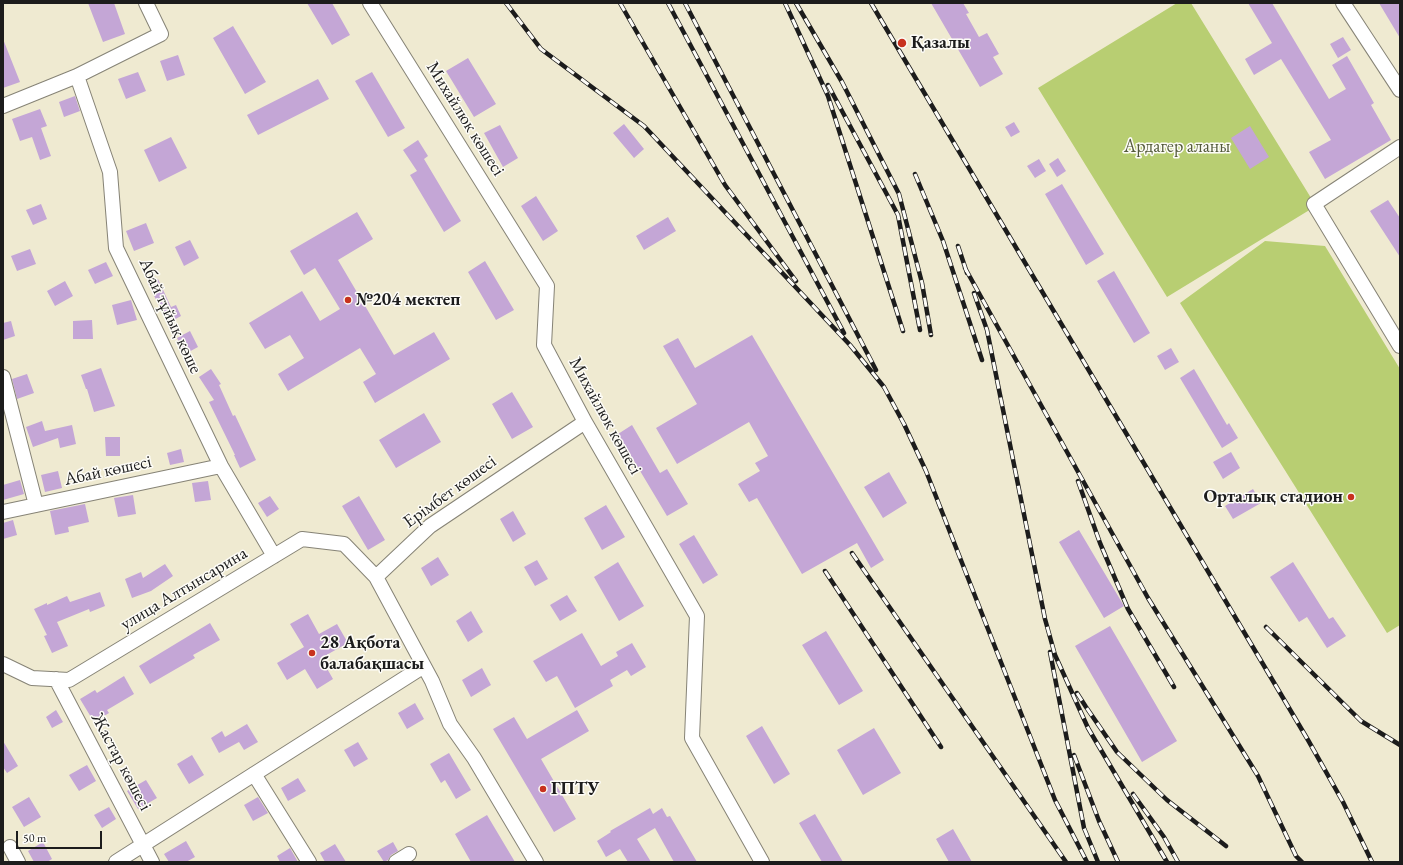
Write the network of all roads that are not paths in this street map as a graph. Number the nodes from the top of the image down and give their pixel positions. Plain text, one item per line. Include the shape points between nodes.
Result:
1 (146, 3) edge
2 (370, 3) edge
3 (1343, 3) edge
4 (78, 76) junction
5 (1400, 90) edge
6 (3, 106) edge
7 (1400, 148) edge
8 (1400, 346) edge
9 (3, 377) edge
10 (585, 422) junction
11 (220, 466) junction
12 (36, 506) junction
13 (3, 512) edge
14 (274, 556) junction
15 (376, 577) junction
16 (3, 664) edge
17 (424, 666) junction
18 (56, 680) junction
19 (254, 774) junction
20 (143, 845) junction
21 (10, 847) dead end
22 (409, 854) dead end
23 (18, 862) edge
24 (116, 862) edge
25 (152, 862) edge
26 (309, 862) edge
27 (396, 862) edge
28 (536, 862) edge
29 (762, 862) edge

1 - 4 street via 160,34
2 - 10 street, Михайлюк көшесі via 547,286 544,345
3 - 5 street
4 - 6 street
4 - 11 street, Абай тұйық көше via 110,172 116,248
7 - 8 street via 1314,204
9 - 12 street
10 - 15 street, Ерімбет көшесі via 430,526
10 - 29 street, Михайлюк көшесі via 697,616 692,738
11 - 12 street, Абай көшесі
11 - 14 street, Абай тұйық көше
12 - 13 street, Абай көшесі
14 - 15 street, улица Алтынсарина via 302,539 344,544
14 - 18 street, улица Алтынсарина via 68,680
15 - 17 street
16 - 18 street, улица Алтынсарина via 32,678
17 - 19 street
17 - 28 street via 450,724 474,758
18 - 20 street, Жастар көшесі
19 - 20 street
19 - 26 street
20 - 24 street
20 - 25 street, Жастар көшесі
21 - 23 street
22 - 27 street

